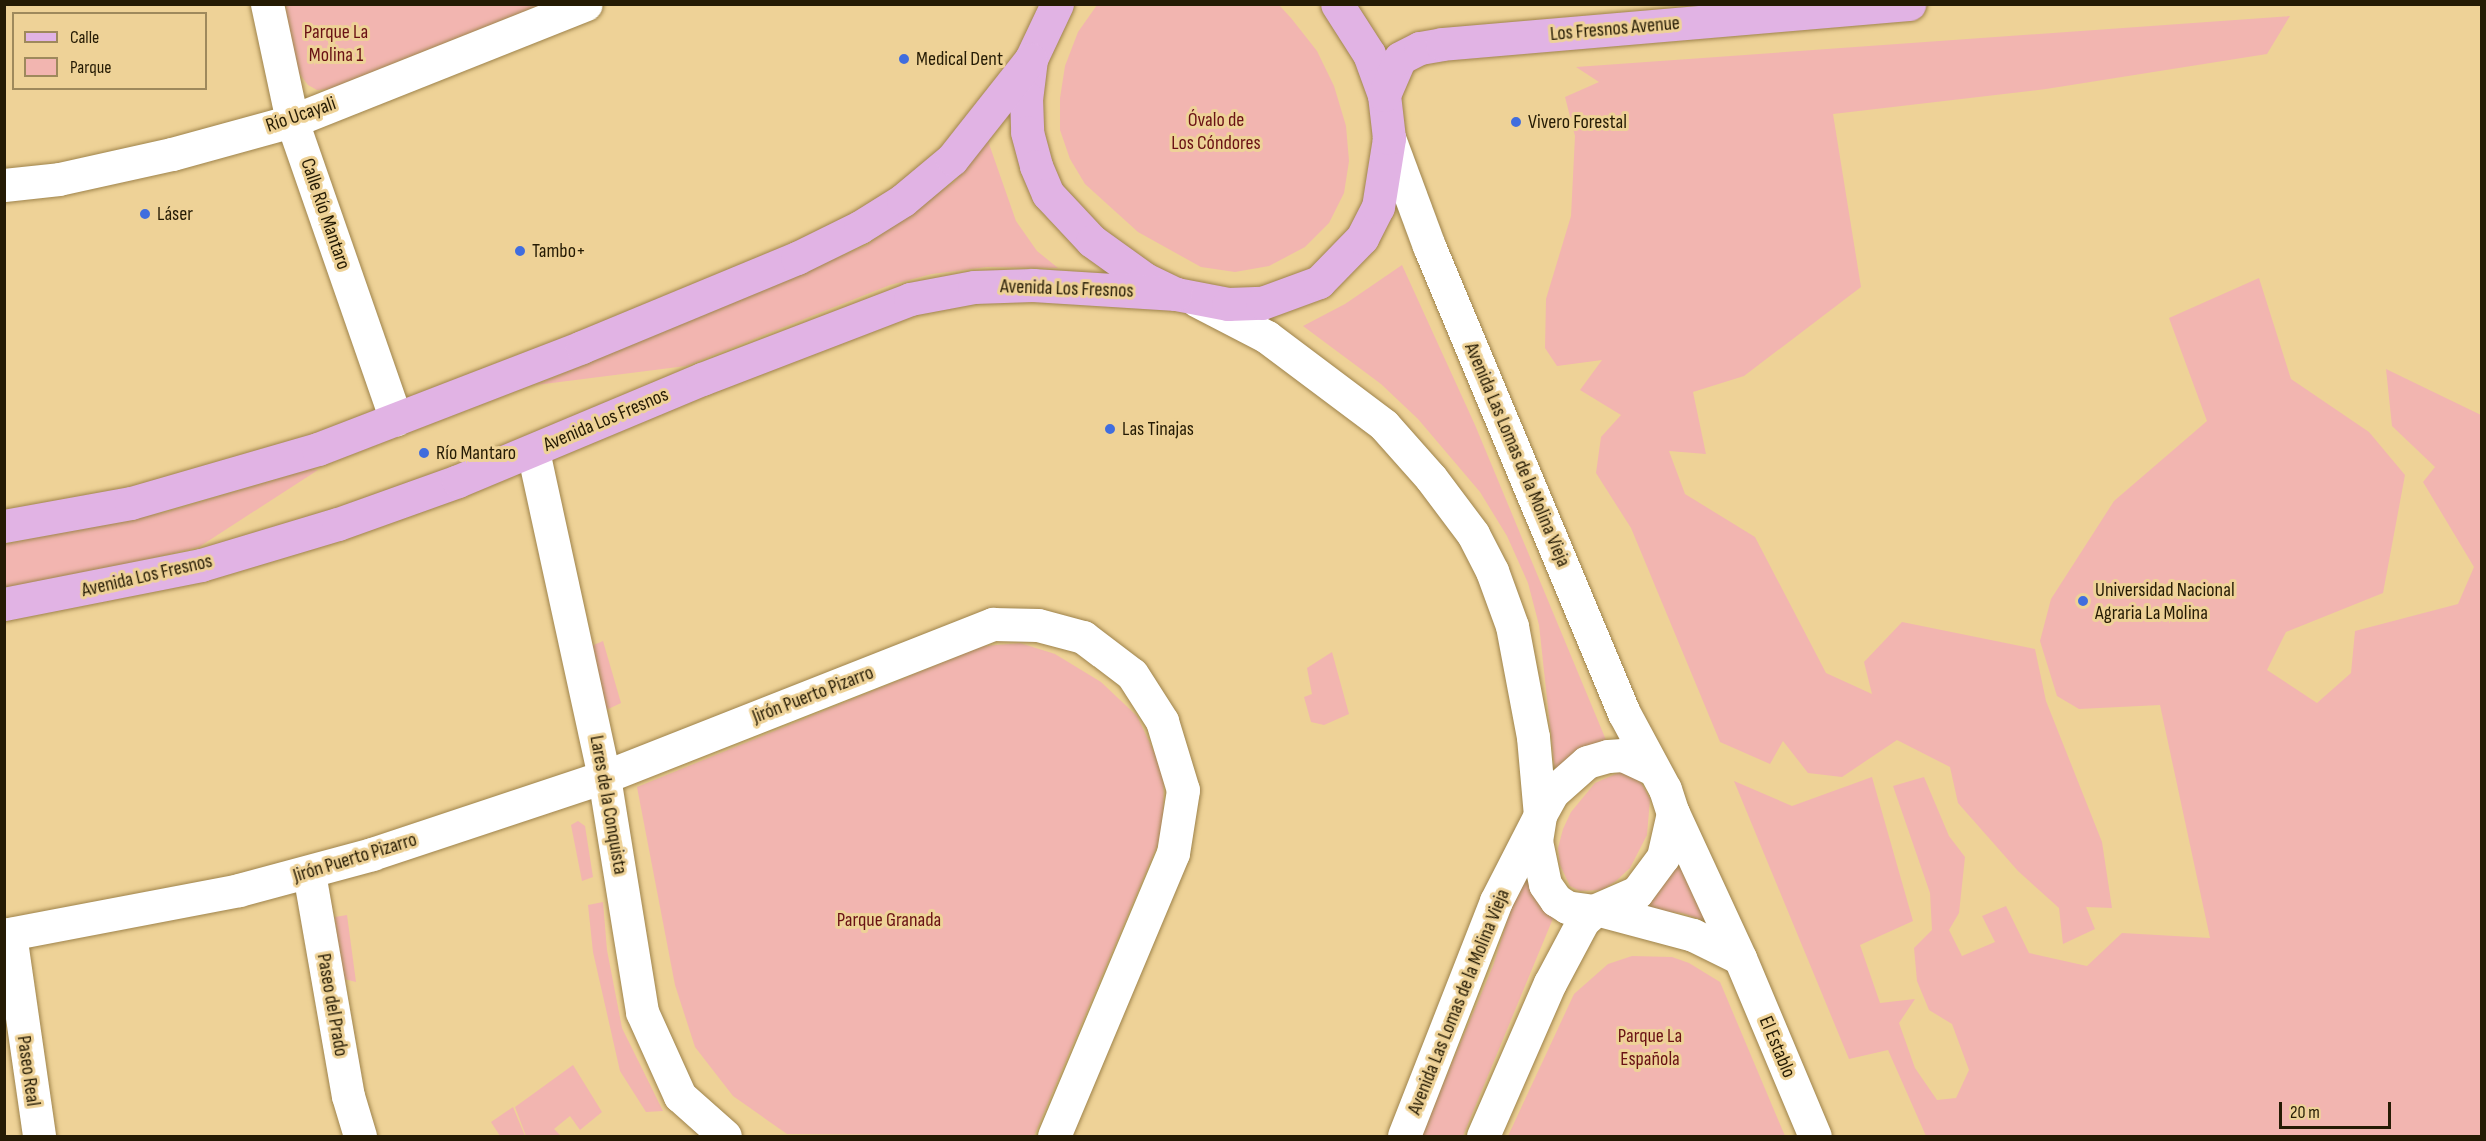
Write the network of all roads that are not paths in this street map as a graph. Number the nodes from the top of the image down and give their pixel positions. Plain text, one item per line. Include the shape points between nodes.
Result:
1 (267, 4) edge
2 (586, 4) edge
3 (1037, 4) edge
4 (1057, 4) edge
5 (1337, 4) edge
6 (1909, 4) edge
7 (1034, 52) junction
8 (1384, 95) junction
9 (292, 121) junction
10 (1389, 138) junction
11 (4, 186) edge
12 (1185, 296) junction
13 (396, 419) junction
14 (533, 451) junction
15 (4, 526) edge
16 (4, 604) edge
17 (1524, 689) junction
18 (1653, 769) junction
19 (604, 777) junction
20 (1673, 813) junction
21 (1540, 816) junction
22 (309, 873) junction
23 (1496, 901) junction
24 (1597, 910) junction
25 (1657, 925) junction
26 (7, 935) edge
27 (1740, 958) junction
28 (1550, 983) junction
29 (39, 1137) edge
30 (360, 1137) edge
31 (725, 1137) edge
32 (1054, 1137) edge
33 (1404, 1137) edge
34 (1483, 1137) edge
35 (1815, 1137) edge

1 - 9 street, Calle Río Mantaro
2 - 9 street, Río Ucayali
3 - 7 street
4 - 7 main road
5 - 8 main road, Avenida Los Fresnos via 1369,54
6 - 8 main road, Los Fresnos Avenue via 1442,44 1420,48 1400,58
7 - 12 main road via 1026,97 1027,132 1048,194 1114,259
7 - 13 main road via 952,159 903,200 860,227 797,258 603,339
8 - 10 main road, Avenida Los Fresnos
9 - 11 street, Río Ucayali via 161,156 59,179
9 - 13 street, Calle Río Mantaro
10 - 12 main road, Avenida Los Fresnos via 1378,207 1362,238 1319,282 1262,303 1228,304
10 - 18 street, Avenida Las Lomas de la Molina Vieja via 1433,256 1624,713
12 - 14 main road, Avenida Los Fresnos via 1033,285 974,288 910,299 723,370
12 - 17 street, Avenida Las Lomas de la Molina Vieja via 1305,363 1384,425 1431,478 1473,534 1492,571 1512,626
13 - 15 main road via 318,449 213,481 131,503
14 - 16 main road, Avenida Los Fresnos via 338,524 213,562
14 - 19 street, Lares de la Conquista
17 - 21 street, Avenida Las Lomas de la Molina Vieja via 1538,770
17 - 23 street via 1522,792
18 - 20 street
18 - 21 street via 1623,755 1587,762 1553,792
19 - 22 street, Jirón Puerto Pizarro
19 - 31 street, Lares de la Conquista via 642,1012 681,1096
19 - 32 street, Jirón Puerto Pizarro via 993,624 1038,625 1083,636 1132,674 1162,721 1183,789 1173,853
20 - 24 street via 1666,848 1652,875 1637,892
20 - 27 street, El Establo
21 - 23 street, Avenida Las Lomas de la Molina Vieja
21 - 24 street via 1536,841 1545,884 1567,907
22 - 26 street, Jirón Puerto Pizarro via 169,905
22 - 30 street, Paseo del Prado via 348,1096
23 - 33 street, Avenida Las Lomas de la Molina Vieja
24 - 25 street
24 - 28 street via 1583,921
25 - 27 street via 1694,935
25 - 28 street via 1624,928 1600,938 1575,954
26 - 29 street, Paseo Real
27 - 35 street, El Establo
28 - 34 street

